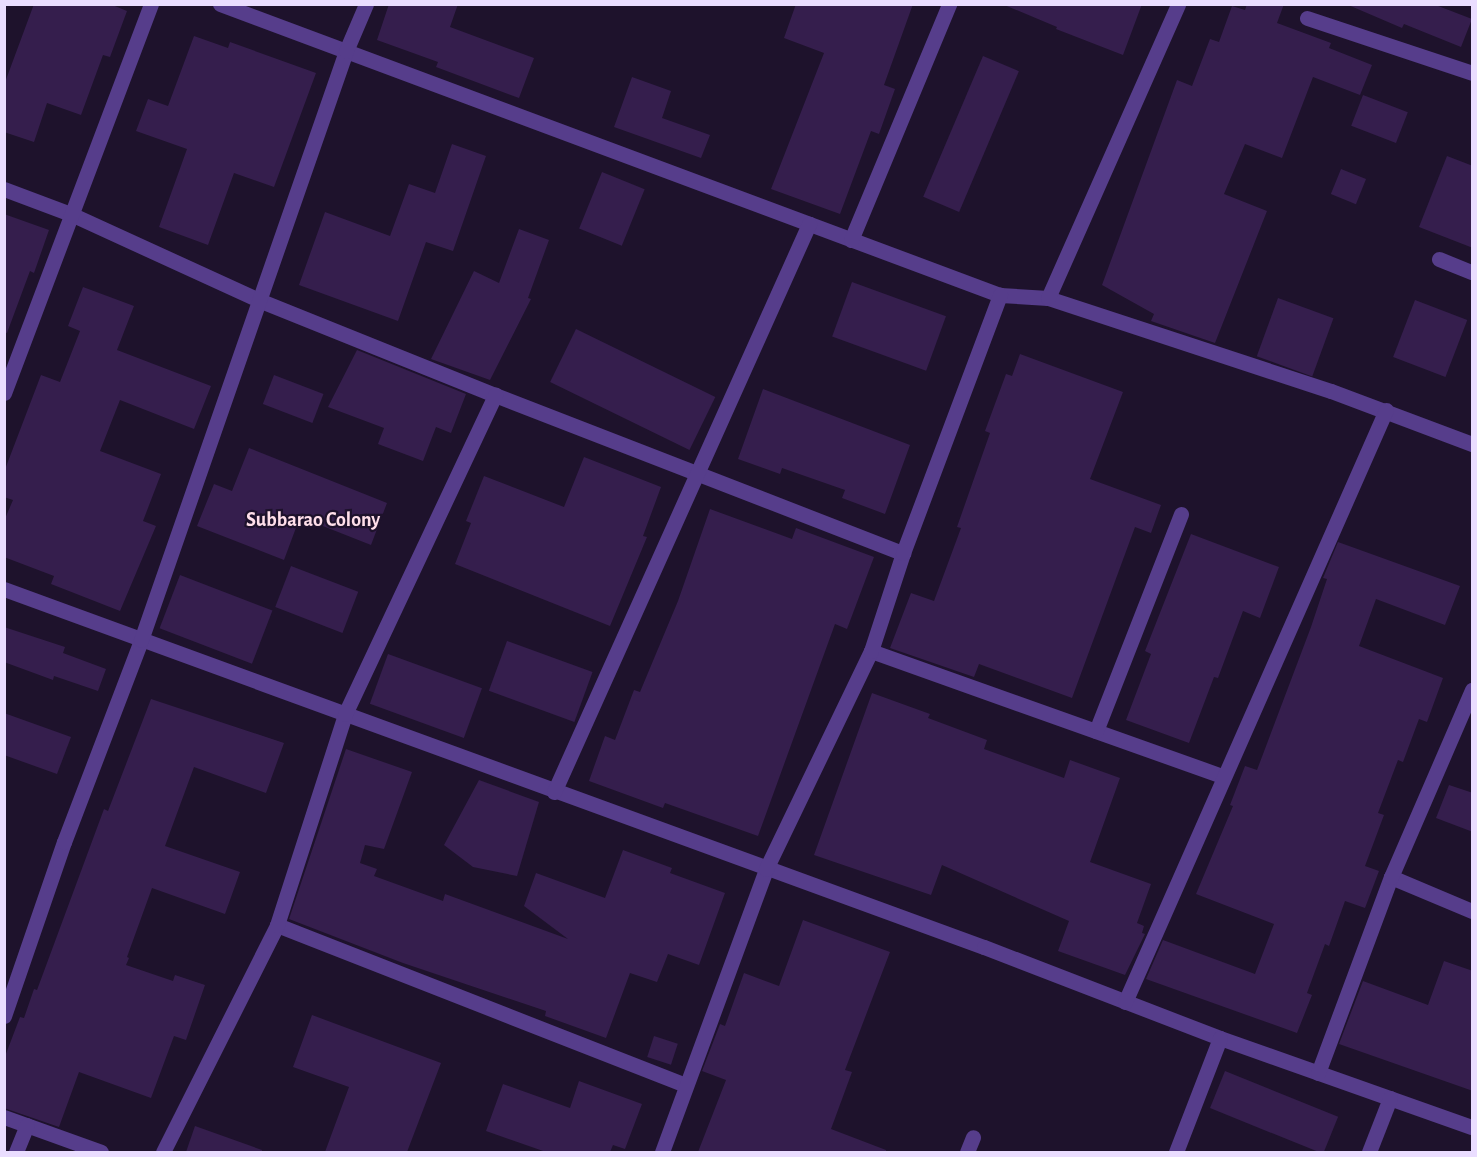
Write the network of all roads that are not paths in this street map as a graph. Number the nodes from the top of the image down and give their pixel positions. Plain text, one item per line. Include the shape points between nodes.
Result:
1 (151, 4) edge
2 (220, 4) edge
3 (366, 4) edge
4 (949, 4) edge
5 (1178, 4) edge
6 (1308, 18) dead end
7 (346, 51) junction
8 (1473, 74) edge
9 (4, 189) edge
10 (73, 215) junction
11 (809, 224) junction
12 (851, 240) junction
13 (1438, 259) dead end
14 (1473, 272) edge
15 (1000, 295) junction
16 (1048, 298) junction
17 (261, 301) junction
18 (4, 393) edge
19 (495, 395) junction
20 (1386, 410) junction
21 (1473, 444) edge
22 (697, 473) junction
23 (1181, 514) dead end
24 (903, 552) junction
25 (4, 589) edge
26 (141, 640) junction
27 (871, 651) junction
28 (1473, 690) edge
29 (345, 714) junction
30 (1096, 731) junction
31 (1223, 776) junction
32 (554, 792) junction
33 (766, 868) junction
34 (1391, 877) junction
35 (1473, 911) edge
36 (277, 925) junction
37 (1125, 1002) junction
38 (4, 1016) edge
39 (1220, 1038) junction
40 (1318, 1073) junction
41 (685, 1085) junction
42 (1390, 1098) junction
43 (4, 1117) edge
44 (27, 1125) junction
45 (1473, 1126) edge
46 (973, 1137) dead end
47 (16, 1152) edge
48 (101, 1152) edge
49 (163, 1152) edge
50 (662, 1152) edge
51 (967, 1152) edge
52 (1176, 1152) edge
53 (1369, 1152) edge

1 - 10 street
2 - 7 street
3 - 7 street
4 - 12 street
5 - 16 street
6 - 8 street
7 - 11 street
7 - 17 street
9 - 10 street
10 - 17 street
10 - 18 street
11 - 12 street
11 - 22 street
12 - 15 street
13 - 14 street
15 - 16 street
15 - 24 street
16 - 20 street
17 - 19 street
17 - 26 street
19 - 22 street
19 - 29 street
20 - 21 street
20 - 31 street
22 - 24 street
22 - 32 street
23 - 30 street
24 - 27 street
25 - 26 street
26 - 29 street
26 - 38 street via 64,842
27 - 30 street
27 - 33 street
28 - 34 street
29 - 32 street
29 - 36 street
30 - 31 street
31 - 37 street
32 - 33 street
33 - 37 street
33 - 41 street
34 - 35 street
34 - 40 street
36 - 41 street
36 - 49 street
37 - 39 street
39 - 40 street
39 - 52 street
40 - 42 street
41 - 50 street
42 - 45 street
42 - 53 street
43 - 44 street
44 - 47 street
44 - 48 street
46 - 51 street

